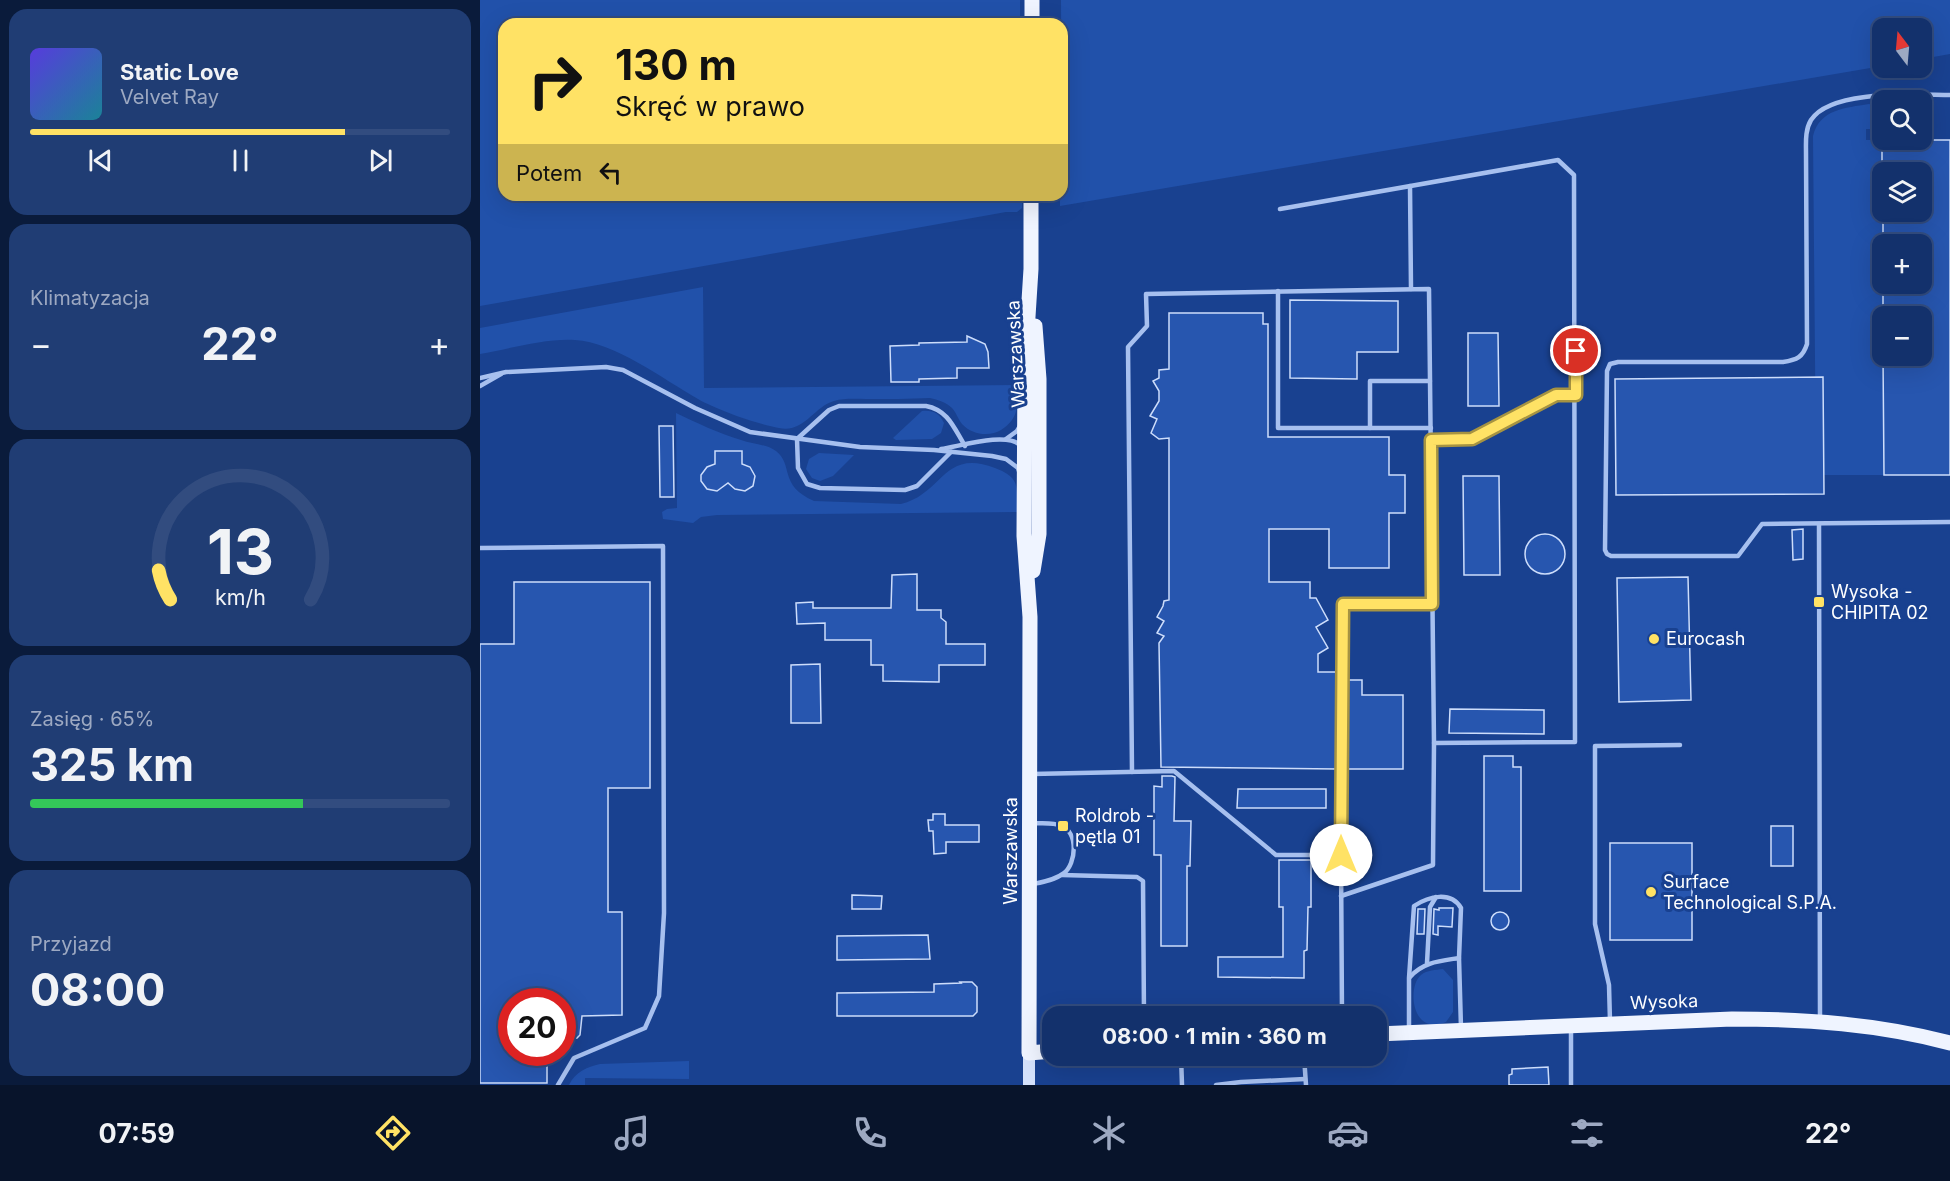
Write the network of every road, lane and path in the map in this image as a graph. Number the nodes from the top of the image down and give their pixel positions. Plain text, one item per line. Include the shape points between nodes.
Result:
1 (1032, 0) edge
2 (1032, 18) edge
3 (1950, 95) edge
4 (1410, 186) junction
5 (1032, 201) edge
6 (1280, 209) dead end
7 (1031, 269) junction
8 (1411, 289) junction
9 (1278, 291) junction
10 (506, 372) junction
11 (480, 378) edge
12 (1430, 381) junction
13 (480, 386) edge
14 (1576, 395) junction
15 (1025, 415) junction
16 (1370, 428) junction
17 (1431, 428) junction
18 (1006, 439) junction
19 (797, 440) junction
20 (1431, 440) junction
21 (965, 446) junction
22 (1028, 449) junction
23 (934, 450) junction
24 (951, 452) junction
25 (1006, 459) junction
26 (1025, 488) junction
27 (1950, 522) edge
28 (1819, 524) junction
29 (480, 548) edge
30 (1432, 604) junction
31 (1030, 617) junction
32 (1434, 743) junction
33 (1680, 745) dead end
34 (1132, 772) junction
35 (1030, 774) junction
36 (1030, 823) junction
37 (1341, 855) junction
38 (1062, 875) junction
39 (1030, 884) junction
40 (1341, 897) junction
41 (1436, 897) junction
42 (1459, 958) junction
43 (1427, 963) junction
44 (1409, 978) junction
45 (1143, 1006) edge
46 (1342, 1006) edge
47 (1820, 1020) junction
48 (1610, 1024) junction
49 (1571, 1026) junction
50 (1461, 1030) junction
51 (1409, 1033) junction
52 (1387, 1034) edge
53 (1950, 1043) edge
54 (1042, 1052) edge
55 (1029, 1053) junction
56 (1181, 1066) edge
57 (1305, 1066) edge
58 (1306, 1082) edge
59 (558, 1085) edge
60 (1029, 1085) edge
61 (1182, 1085) edge
62 (1216, 1085) edge
63 (1571, 1085) edge

1 - 2 main road
3 - 28 lane via 1889,94 1854,99 1820,111 1810,121 1806,152 1804,354 1784,362 1618,362 1608,366 1607,554 1738,556 1762,525
4 - 6 lane
4 - 8 lane
4 - 14 lane via 1558,160 1574,175
5 - 7 main road, Warszawska
7 - 15 main road, Warszawska
7 - 31 main road, Warszawska via 1039,379 1039,534
8 - 9 lane
8 - 12 lane via 1429,289
9 - 16 lane via 1278,428
9 - 34 lane via 1146,294 1147,327 1128,347
10 - 11 lane
10 - 13 lane
10 - 19 lane via 623,370 694,408 750,432
12 - 16 lane via 1370,381
12 - 17 lane
14 - 20 lane via 1556,395 1472,439
14 - 32 lane via 1575,742
15 - 18 lane via 1017,431
15 - 22 main road, Warszawska
16 - 17 lane
17 - 20 lane
18 - 21 lane
18 - 22 lane
19 - 21 lane via 829,410 839,406 926,405 947,415
19 - 23 lane
19 - 24 lane via 798,468 807,484 820,488 905,490 917,486
20 - 30 lane
21 - 23 lane
22 - 25 lane
22 - 26 main road, Warszawska
23 - 24 lane
24 - 25 lane
25 - 26 lane via 1018,468
26 - 31 main road, Warszawska
27 - 28 lane
28 - 47 lane
29 - 59 lane via 663,546 664,913 659,996 645,1028 574,1058
30 - 32 lane
30 - 37 lane via 1343,604
31 - 35 main road, Warszawska
32 - 40 lane via 1433,865
33 - 48 lane via 1595,746 1595,924 1609,985
34 - 35 lane
34 - 37 lane via 1174,771 1276,855
35 - 36 main road, Warszawska
36 - 38 lane via 1063,826 1069,831 1073,838 1073,861
36 - 39 main road, Warszawska
37 - 40 lane
38 - 39 lane
38 - 45 lane via 1137,877 1143,881
39 - 55 main road, Warszawska
40 - 46 lane
41 - 42 lane via 1450,898 1461,908
41 - 43 lane via 1430,907
41 - 44 lane via 1414,906
42 - 43 lane
42 - 50 lane
43 - 44 lane
44 - 51 lane
47 - 48 main road, Wysoka
47 - 53 main road, Wysoka
48 - 49 main road, Wysoka
49 - 50 main road, Wysoka
49 - 63 lane
50 - 51 main road, Wysoka
51 - 52 main road, Wysoka
54 - 55 main road
55 - 60 main road, Warszawska
56 - 61 lane
57 - 58 lane
58 - 62 lane

